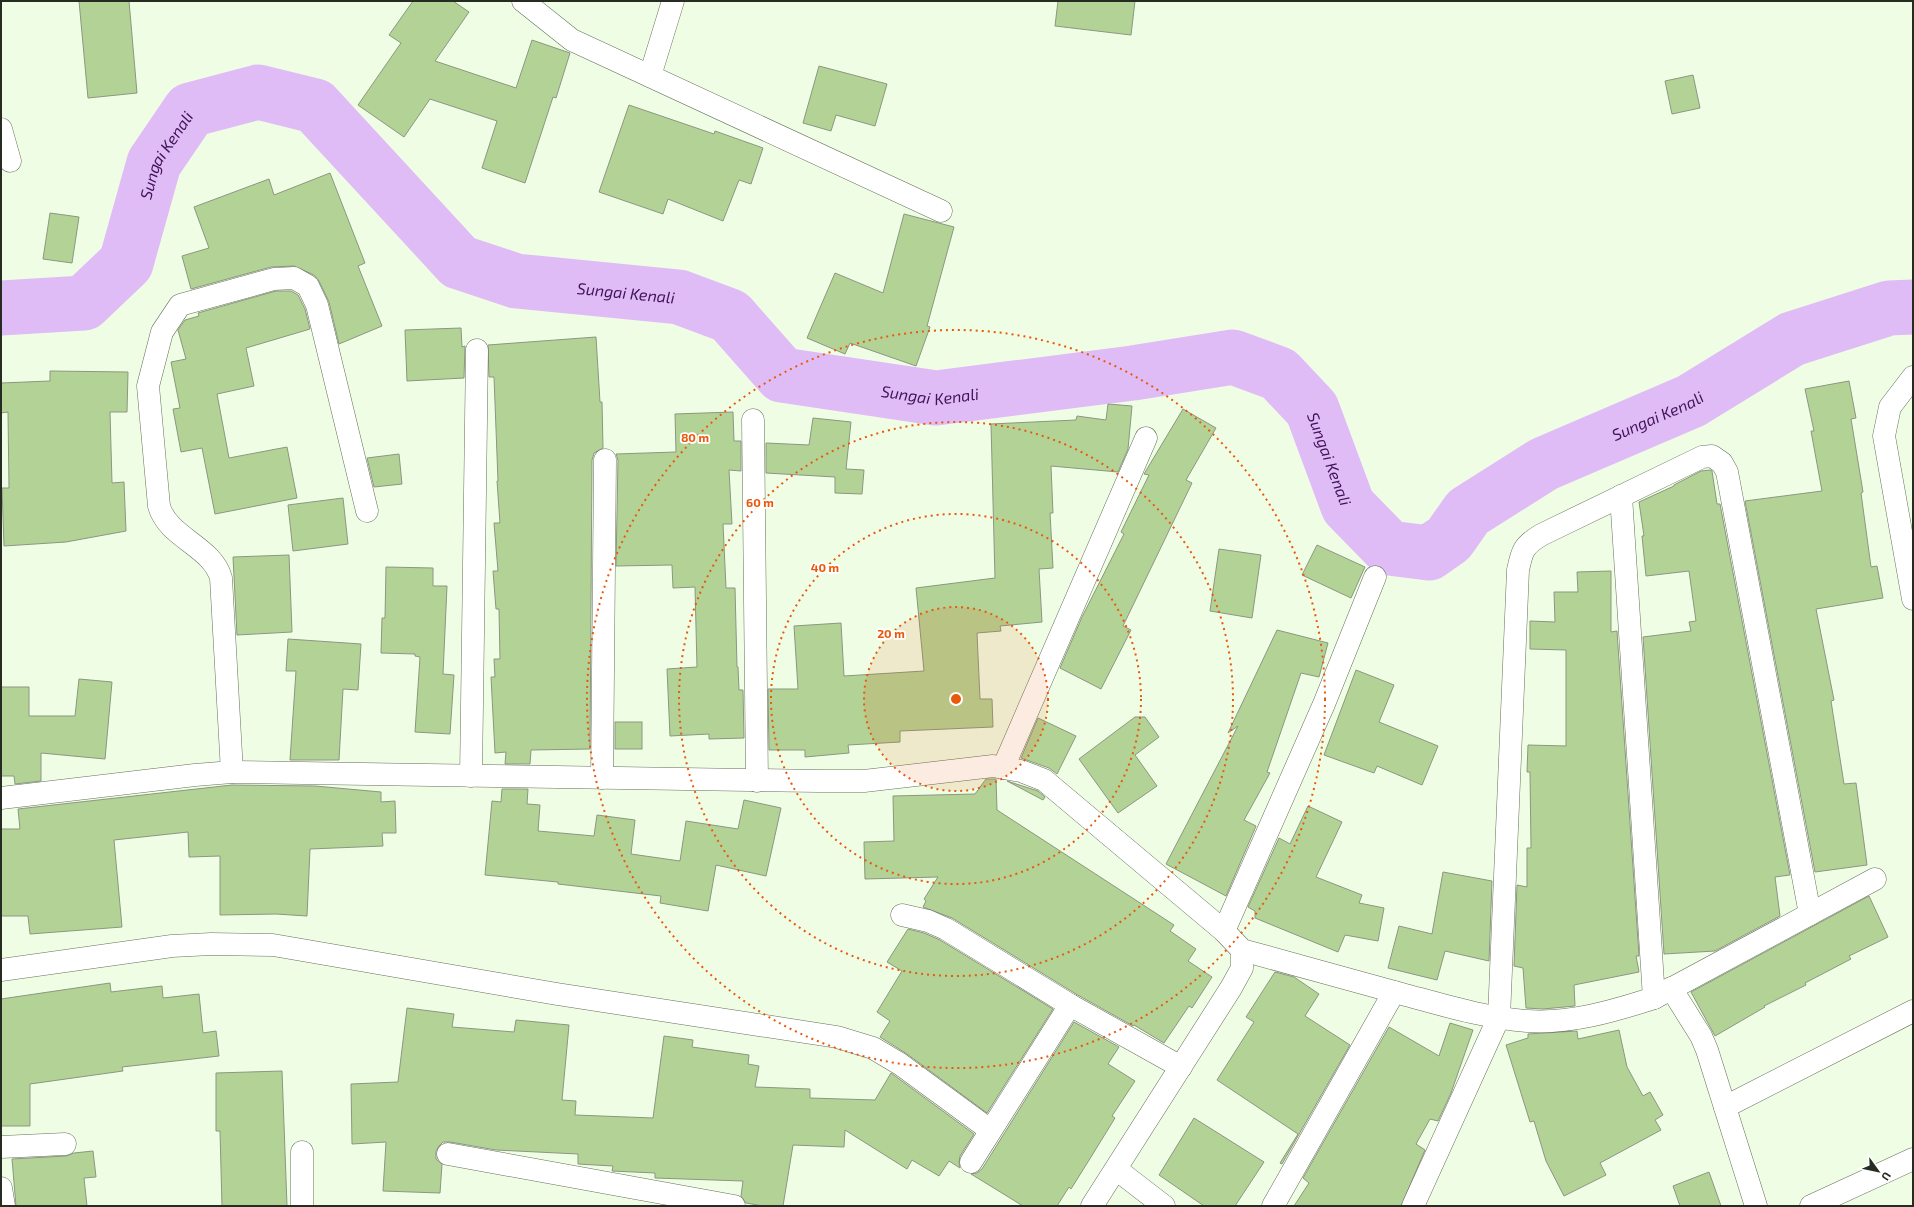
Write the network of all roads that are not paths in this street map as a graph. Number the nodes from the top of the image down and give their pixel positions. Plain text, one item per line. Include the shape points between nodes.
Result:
1 (523, 1) edge
2 (673, 1) edge
3 (650, 76) junction
4 (1, 129) edge
5 (10, 161) dead end
6 (941, 211) dead end
7 (477, 350) dead end
8 (1913, 377) edge
9 (752, 420) dead end
10 (1146, 438) dead end
11 (605, 460) dead end
12 (1621, 496) junction
13 (366, 511) dead end
14 (1374, 577) dead end
15 (1913, 599) edge
16 (1004, 768) junction
17 (232, 772) junction
18 (471, 776) junction
19 (602, 778) junction
20 (757, 781) junction
21 (1, 798) edge
22 (1875, 880) dead end
23 (1810, 914) junction
24 (902, 915) dead end
25 (1224, 931) junction
26 (1242, 950) junction
27 (1, 970) edge
28 (1394, 992) junction
29 (1663, 993) junction
30 (1070, 1005) junction
31 (1913, 1011) edge
32 (1499, 1017) junction
33 (1181, 1067) junction
34 (1725, 1107) junction
35 (990, 1130) junction
36 (64, 1144) dead end
37 (1, 1148) edge
38 (302, 1152) dead end
39 (448, 1154) dead end
40 (1913, 1159) edge
41 (971, 1162) dead end
42 (1116, 1169) junction
43 (1, 1188) edge
44 (4, 1206) edge
45 (302, 1206) edge
46 (734, 1206) edge
47 (1092, 1206) edge
48 (1164, 1206) edge
49 (1273, 1206) edge
50 (1413, 1206) edge
51 (1756, 1206) edge
52 (1811, 1206) edge

1 - 3 street via 572,40
2 - 3 street
3 - 6 street
4 - 5 street
7 - 18 street
8 - 15 street via 1890,407 1884,436
9 - 20 street
10 - 16 street
11 - 19 street
12 - 23 street via 1702,457 1712,456 1722,463 1727,472
12 - 29 street
12 - 32 street via 1541,535 1528,543 1521,552 1518,570
13 - 17 street via 317,305 308,286 294,278 274,279 180,304 162,332 148,386 159,506 162,515 171,526 212,560 220,573
14 - 25 street via 1324,704
16 - 20 street via 993,766 864,781
16 - 25 street via 1021,771 1044,780
17 - 18 street
17 - 21 street
18 - 19 street
19 - 20 street
22 - 23 street
23 - 29 street
24 - 30 street via 928,921 946,929
25 - 26 street
26 - 28 street
26 - 33 street via 1242,968
27 - 35 street via 172,946 273,945 557,994 837,1037 873,1048 900,1064
28 - 32 street
28 - 49 street
29 - 32 street via 1620,1009 1588,1016 1527,1021
29 - 34 street via 1701,1036
30 - 33 street
30 - 35 street
31 - 34 street
32 - 50 street
33 - 42 street
34 - 51 street
35 - 41 street
36 - 37 street
38 - 45 street
39 - 46 street
40 - 52 street
42 - 47 street
42 - 48 street
43 - 44 street

